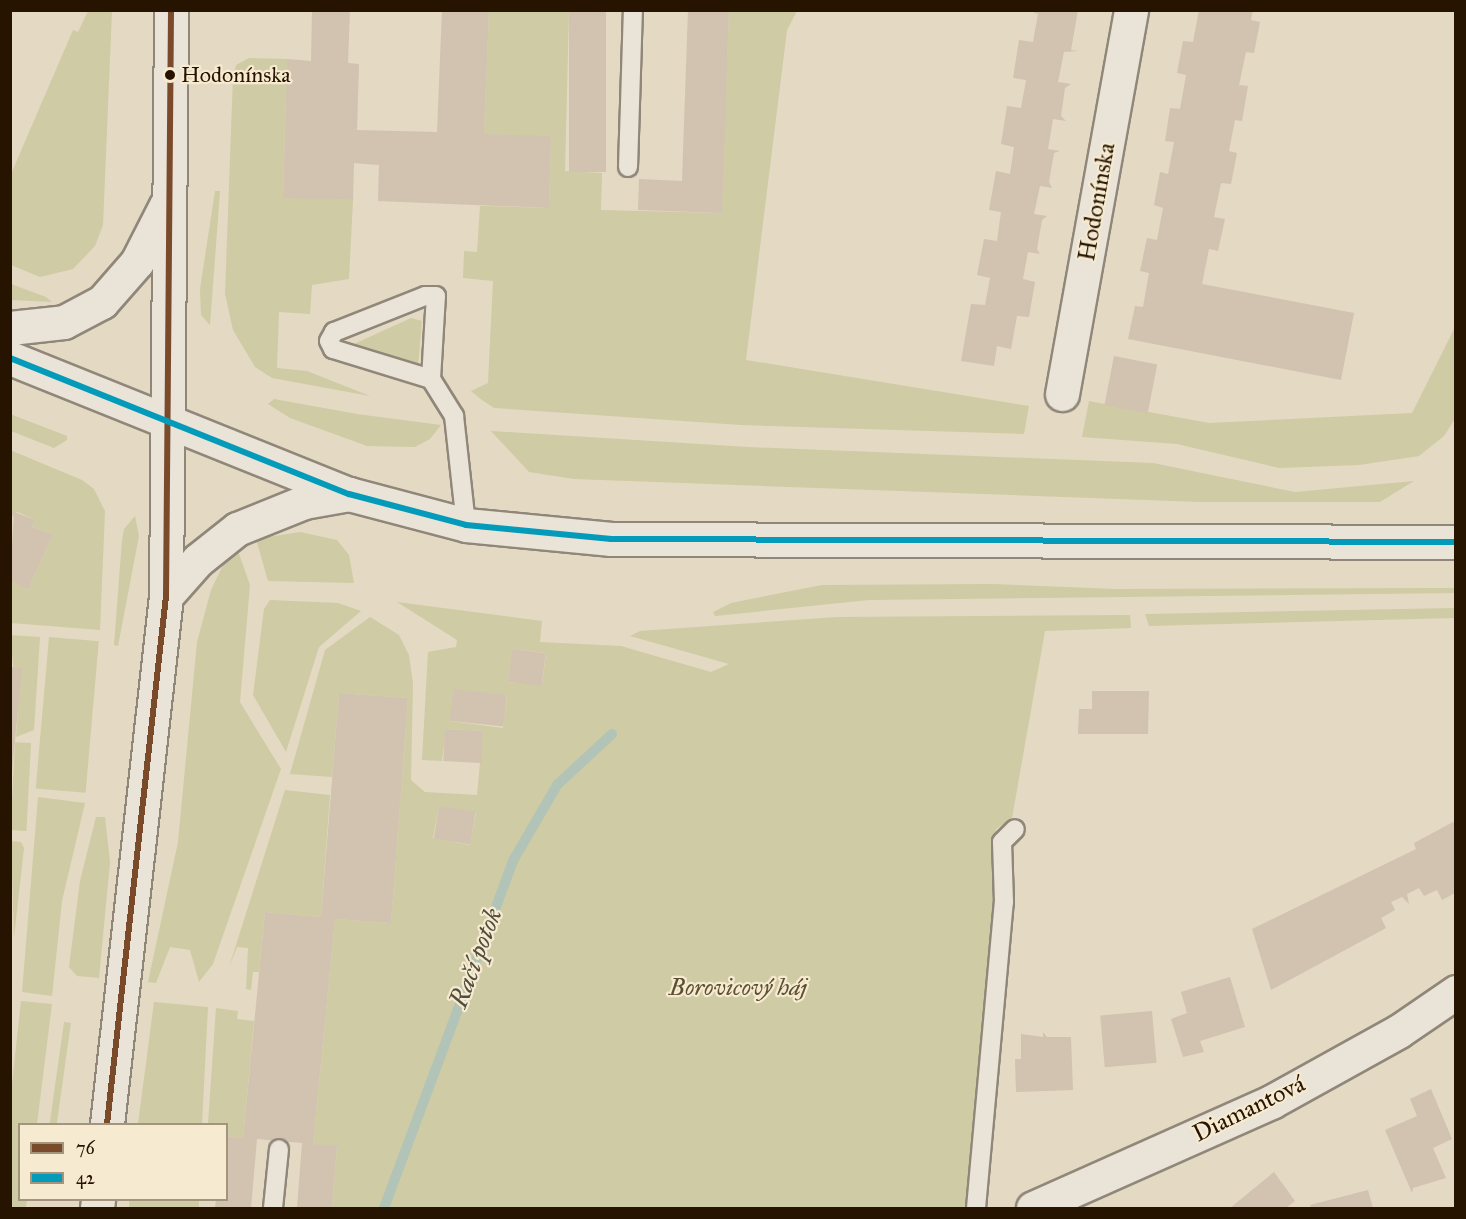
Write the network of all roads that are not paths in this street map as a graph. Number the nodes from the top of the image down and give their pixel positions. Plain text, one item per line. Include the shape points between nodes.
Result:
1 (171, 10) edge
2 (633, 10) edge
3 (1131, 10) edge
4 (628, 167) dead end
5 (168, 201) junction
6 (10, 328) edge
7 (10, 358) edge
8 (431, 379) junction
9 (1062, 394) dead end
10 (167, 423) junction
11 (349, 494) junction
12 (466, 525) junction
13 (1455, 542) edge
14 (166, 596) junction
15 (1016, 829) dead end
16 (1455, 992) edge
17 (107, 1123) edge
18 (279, 1149) dead end
19 (273, 1209) edge
20 (976, 1209) edge
21 (1033, 1209) edge

1 - 5 street
2 - 4 lane
3 - 9 street, Hodonínska
5 - 6 street via 137,262 102,302 64,322
5 - 10 street
7 - 10 street
8 - 8 lane via 436,296 425,296 334,332 329,342 333,349
8 - 12 lane via 454,416
10 - 11 street
10 - 14 street
11 - 12 street
11 - 14 street via 304,502 237,529 198,560
12 - 13 street via 611,539
14 - 17 street
15 - 20 lane via 1002,842 1004,902
16 - 21 street, Diamantová via 1399,1032 1271,1102
18 - 19 lane

